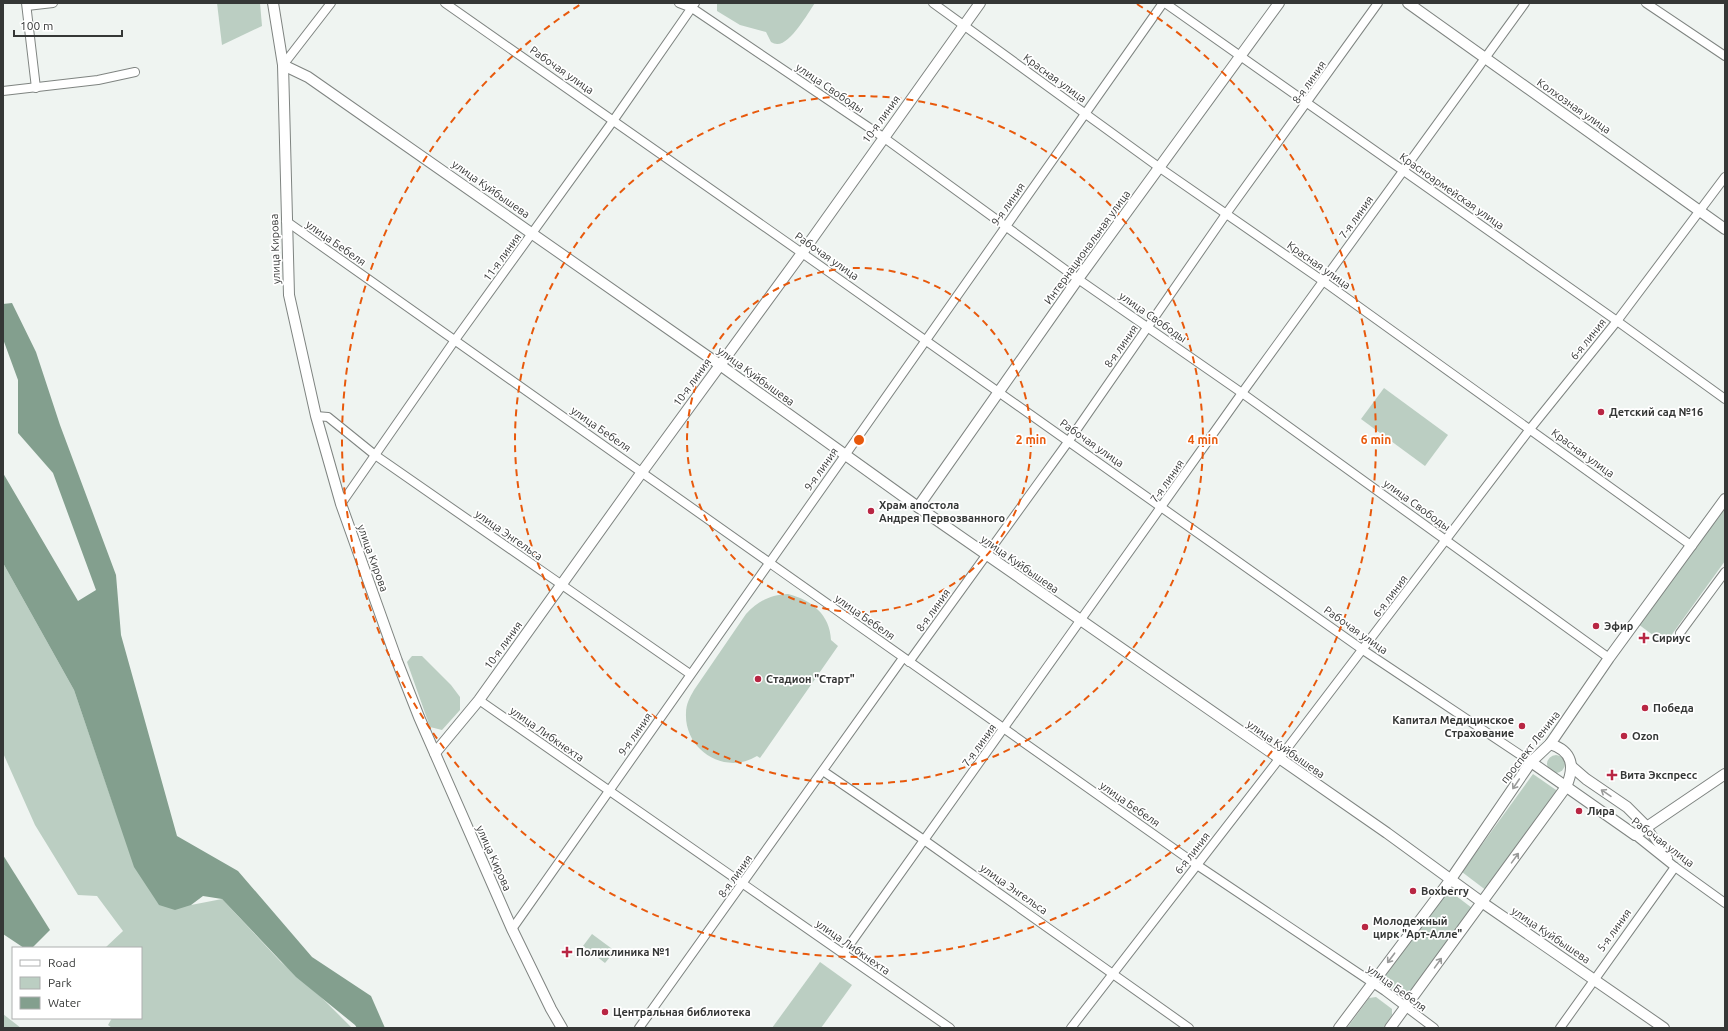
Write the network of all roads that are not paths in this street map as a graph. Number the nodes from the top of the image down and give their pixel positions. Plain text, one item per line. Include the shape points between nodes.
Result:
1 (53, 3) edge
2 (274, 3) edge
3 (331, 3) edge
4 (444, 3) edge
5 (679, 3) edge
6 (933, 3) edge
7 (980, 3) edge
8 (1164, 3) edge
9 (1279, 3) edge
10 (1378, 3) edge
11 (1408, 3) edge
12 (1526, 3) edge
13 (1646, 3) edge
14 (26, 4) edge
15 (694, 5) edge
16 (964, 25) junction
17 (1725, 56) edge
18 (1240, 57) junction
19 (1486, 58) junction
20 (283, 65) junction
21 (135, 72) dead end
22 (36, 88) junction
23 (3, 91) edge
24 (1307, 103) junction
25 (1085, 113) junction
26 (613, 121) junction
27 (883, 138) junction
28 (1160, 168) junction
29 (1404, 170) junction
30 (1725, 177) edge
31 (1700, 211) junction
32 (1226, 214) junction
33 (286, 221) junction
34 (1006, 226) junction
35 (1725, 229) edge
36 (532, 233) junction
37 (802, 253) junction
38 (1078, 279) junction
39 (1323, 281) junction
40 (1617, 321) junction
41 (1148, 327) junction
42 (455, 340) junction
43 (925, 340) junction
44 (720, 365) junction
45 (998, 392) junction
46 (1242, 393) junction
47 (1725, 399) edge
48 (316, 416) junction
49 (1530, 429) junction
50 (1068, 442) junction
51 (375, 454) junction
52 (844, 455) junction
53 (642, 472) junction
54 (1725, 499) edge
55 (341, 504) junction
56 (918, 507) junction
57 (1162, 507) junction
58 (1447, 540) junction
59 (1692, 546) junction
60 (986, 555) junction
61 (769, 562) junction
62 (1725, 572) edge
63 (562, 584) junction
64 (1080, 621) junction
65 (1680, 633) dead end
66 (1363, 650) junction
67 (1609, 658) junction
68 (906, 660) junction
69 (690, 674) junction
70 (479, 700) junction
71 (1004, 728) junction
72 (1550, 744) junction
73 (435, 753) junction
74 (1279, 759) junction
75 (1531, 762) junction
76 (1571, 766) junction
77 (823, 771) junction
78 (1725, 774) edge
79 (1566, 787) junction
80 (606, 788) junction
81 (1646, 826) junction
82 (1635, 834) junction
83 (924, 840) junction
84 (1197, 865) junction
85 (1675, 867) junction
86 (1451, 880) junction
87 (743, 884) junction
88 (1483, 902) junction
89 (1725, 903) edge
90 (512, 928) junction
91 (843, 954) junction
92 (1114, 973) junction
93 (1594, 979) junction
94 (1372, 983) junction
95 (1406, 1008) junction
96 (562, 1028) edge
97 (639, 1028) edge
98 (950, 1028) edge
99 (1071, 1028) edge
100 (1190, 1028) edge
101 (1339, 1028) edge
102 (1390, 1028) edge
103 (1434, 1028) edge
104 (1560, 1028) edge
105 (1664, 1028) edge

1 - 14 street
2 - 20 street, улица Кирова
3 - 20 street
4 - 26 street, Рабочая улица
5 - 15 street, улица Свободы
6 - 16 street, Красная улица
7 - 16 street, 10-я линия
8 - 18 street, Красноармейская улица
8 - 25 street, 9-я линия
9 - 18 street, Интернациональная улица
10 - 24 street, 8-я линия
11 - 19 street, Колхозная улица
12 - 19 street, 7-я линия
13 - 17 street
14 - 22 street
15 - 26 street, 11-я линия
15 - 27 street, улица Свободы
16 - 25 street, Красная улица
16 - 27 street, 10-я линия
18 - 24 street, Красноармейская улица
18 - 28 street, Интернациональная улица
19 - 29 street, 7-я линия
19 - 31 street, Колхозная улица
20 - 33 street, улица Кирова
20 - 36 street, улица Куйбышева via 308,77
21 - 22 street
22 - 23 street
24 - 29 street, Красноармейская улица
24 - 32 street, 8-я линия
25 - 28 street, Красная улица
25 - 34 street, 9-я линия
26 - 36 street, 11-я линия
26 - 37 street, Рабочая улица
27 - 34 street, улица Свободы
27 - 37 street, 10-я линия
28 - 32 street, Красная улица
28 - 38 street, Интернациональная улица
29 - 39 street, 7-я линия
29 - 40 street, Красноармейская улица
30 - 31 street, 6-я линия
31 - 35 street, Колхозная улица
31 - 40 street, 6-я линия
32 - 39 street, Красная улица
32 - 41 street, 8-я линия
33 - 42 street, улица Бебеля
33 - 48 street, улица Кирова via 289,295
34 - 38 street, улица Свободы
34 - 43 street, 9-я линия
36 - 42 street, 11-я линия
36 - 44 street, улица Куйбышева
37 - 43 street, Рабочая улица
37 - 44 street, 10-я линия
38 - 41 street, улица Свободы
38 - 45 street, Интернациональная улица
39 - 46 street, 7-я линия
39 - 49 street, Красная улица
40 - 47 street, Красноармейская улица
40 - 49 street, 6-я линия
41 - 46 street, улица Свободы
41 - 50 street, 8-я линия
42 - 51 street, 11-я линия
42 - 53 street, улица Бебеля
43 - 45 street, Рабочая улица
43 - 52 street, 9-я линия
44 - 52 street, улица Куйбышева
44 - 53 street, 10-я линия
45 - 50 street, Рабочая улица
45 - 56 street, Интернациональная улица
46 - 57 street, 7-я линия
46 - 58 street, улица Свободы
48 - 51 street, улица Энгельса via 328,416
48 - 55 street, улица Кирова
49 - 58 street, 6-я линия
49 - 59 street, Красная улица
50 - 57 street, Рабочая улица
50 - 60 street, 8-я линия
51 - 55 street, 11-я линия
51 - 63 street, улица Энгельса
52 - 56 street, улица Куйбышева
52 - 61 street, 9-я линия
53 - 61 street, улица Бебеля
53 - 63 street, 10-я линия
54 - 59 street, проспект Ленина
55 - 73 street, улица Кирова via 397,661
56 - 60 street, улица Куйбышева
57 - 64 street, 7-я линия
57 - 66 street, Рабочая улица
58 - 66 street, 6-я линия
58 - 67 street, улица Свободы
59 - 67 street, проспект Ленина
60 - 64 street, улица Куйбышева
60 - 68 street, 8-я линия
61 - 68 street, улица Бебеля
61 - 69 street, 9-я линия
62 - 65 street
63 - 69 street, улица Энгельса
63 - 70 street, 10-я линия
64 - 71 street, 7-я линия
64 - 74 street, улица Куйбышева
66 - 74 street, 6-я линия
66 - 75 street, Рабочая улица
67 - 72 street, проспект Ленина
68 - 71 street, улица Бебеля
68 - 77 street, 8-я линия
69 - 80 street, 9-я линия
70 - 73 street, 10-я линия
70 - 80 street, улица Либкнехта
71 - 83 street, 7-я линия
71 - 84 street, улица Бебеля
72 - 75 street, проспект Ленина
72 - 76 street via 1568,754
73 - 90 street, улица Кирова
74 - 84 street, 6-я линия
74 - 86 street, улица Куйбышева
75 - 79 street, Рабочая улица
75 -> 86 street, проспект Ленина
76 - 79 street
81 -> 76 street via 1627,807
77 - 83 street, улица Энгельса
77 - 87 street, 8-я линия
78 - 81 street
79 - 82 street, Рабочая улица
88 -> 79 street
80 - 87 street, улица Либкнехта
80 - 90 street, 9-я линия
81 - 82 street
81 - 85 street
82 - 85 street, Рабочая улица
83 - 91 street, 7-я линия
83 - 92 street, улица Энгельса
84 - 92 street, 6-я линия
84 - 94 street, улица Бебеля
85 - 89 street, Рабочая улица
85 - 93 street, 5-я линия
86 - 88 street, улица Куйбышева
86 -> 94 street, проспект Ленина
87 - 91 street, улица Либкнехта
87 - 97 street, 8-я линия
88 - 93 street, улица Куйбышева
95 -> 88 street
90 - 96 street, улица Кирова
91 - 98 street, улица Либкнехта
92 - 99 street, 6-я линия
92 - 100 street, улица Энгельса
93 - 104 street, 5-я линия
93 - 105 street, улица Куйбышева
94 - 95 street, улица Бебеля
94 - 101 street, проспект Ленина
95 - 102 street
95 - 103 street, улица Бебеля

